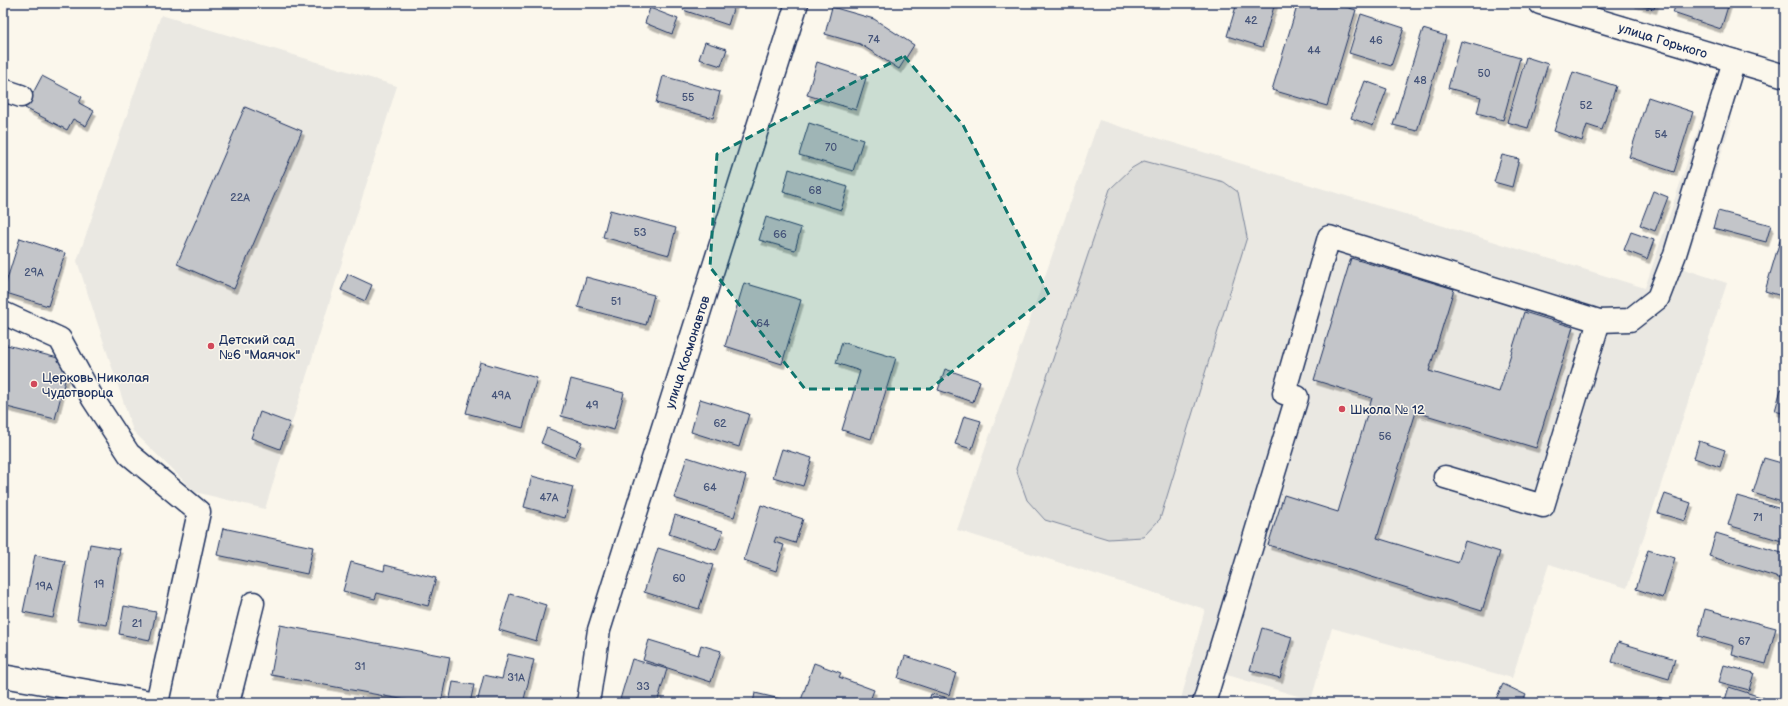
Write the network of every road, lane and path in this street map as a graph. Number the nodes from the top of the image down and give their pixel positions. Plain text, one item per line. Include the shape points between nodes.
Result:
1 (797, 3) edge
2 (1540, 3) edge
3 (1734, 61) junction
4 (1785, 76) edge
5 (3, 313) edge
6 (1599, 321) junction
7 (1445, 477) dead end
8 (253, 603) dead end
9 (3, 676) edge
10 (156, 703) edge
11 (228, 703) edge
12 (588, 703) edge
13 (1204, 703) edge

1 - 12 street, улица Космонавтов via 599,630
2 - 3 street, улица Горького
3 - 4 street, улица Горького
3 - 6 street via 1675,254 1658,298 1630,320
5 - 10 street via 60,339 93,399 129,454 198,512
6 - 7 street via 1543,506
6 - 13 street via 1329,237 1284,393 1297,397
8 - 11 street
9 - 10 street

